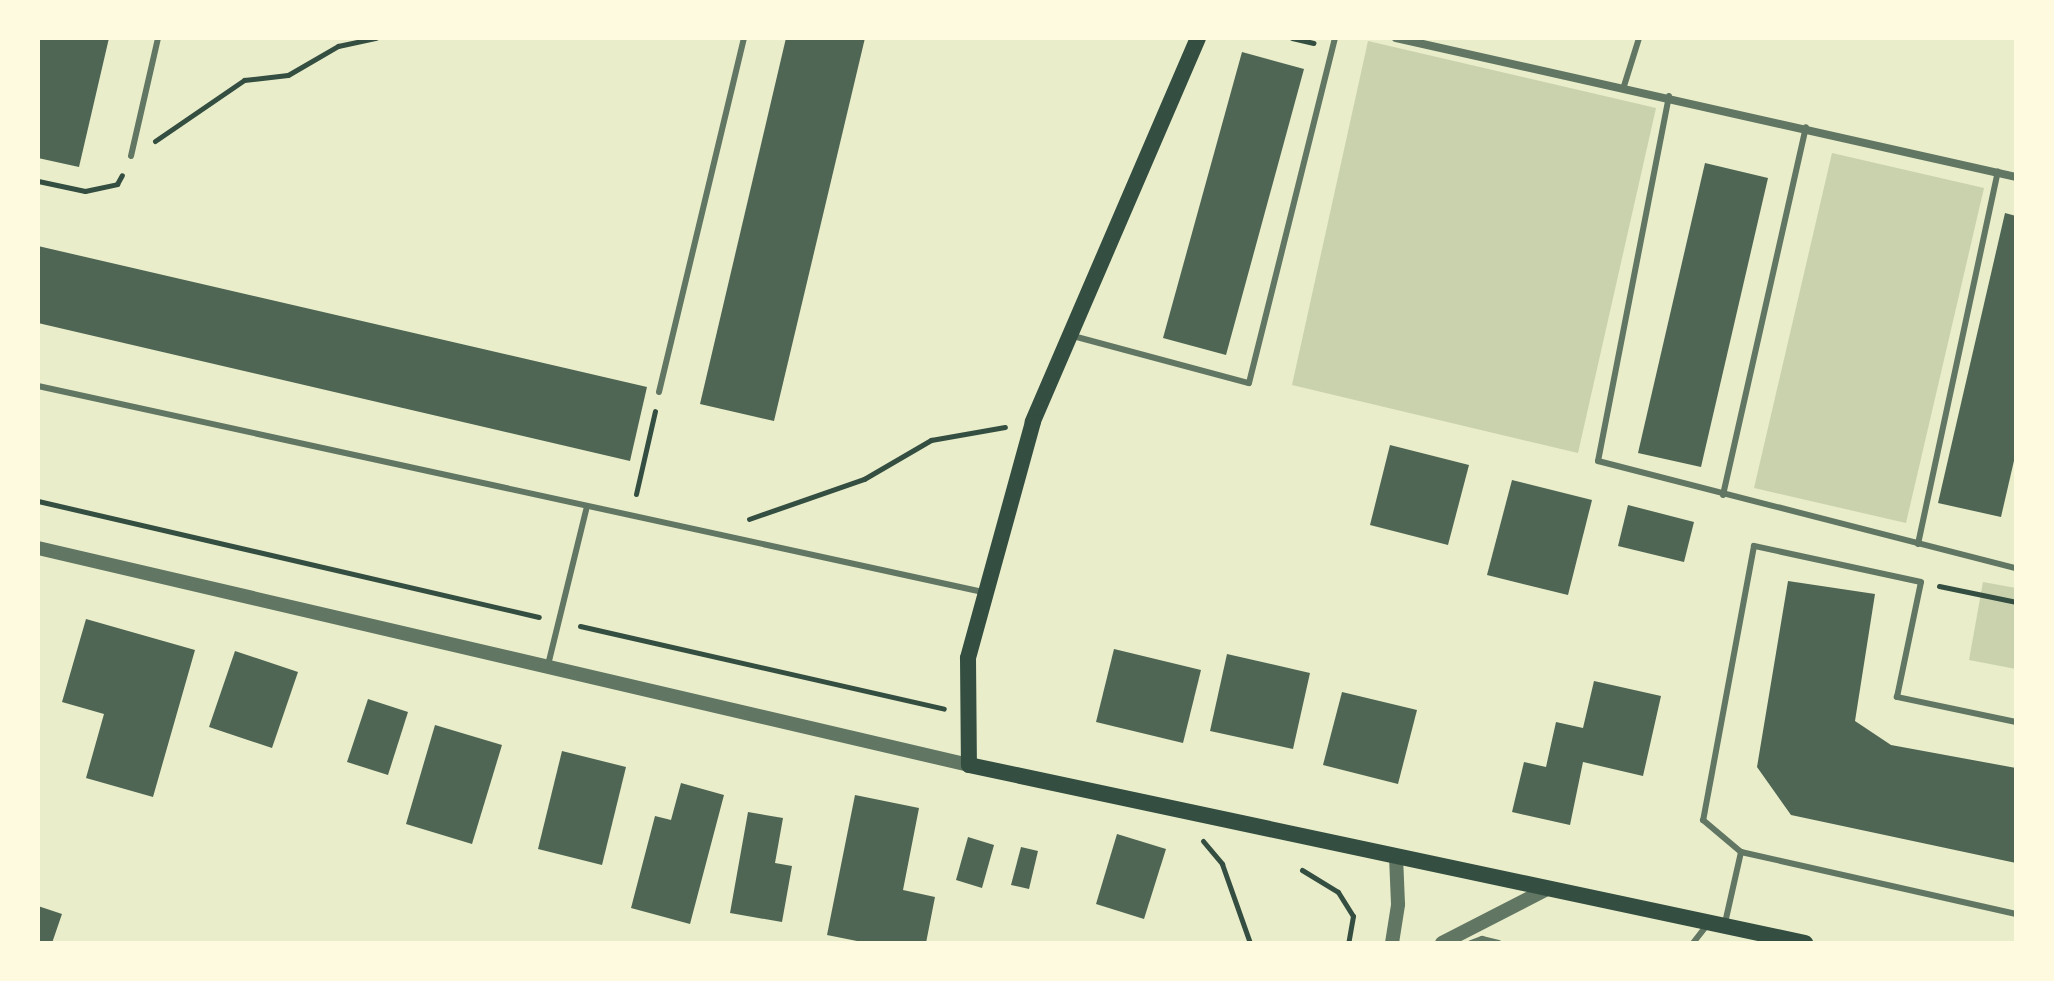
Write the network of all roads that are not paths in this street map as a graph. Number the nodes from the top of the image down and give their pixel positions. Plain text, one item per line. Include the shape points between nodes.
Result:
1 (158, 38) edge
2 (744, 38) edge
3 (1198, 38) edge
4 (1335, 38) edge
5 (1396, 38) edge
6 (1639, 38) edge
7 (1624, 86) junction
8 (1669, 96) junction
9 (1806, 127) junction
10 (131, 156) road end
11 (1998, 172) junction
12 (2016, 177) edge
13 (1069, 335) junction
14 (38, 386) edge
15 (659, 392) road end
16 (1723, 495) junction
17 (586, 510) junction
18 (1918, 544) junction
19 (38, 548) edge
20 (2016, 568) edge
21 (983, 592) junction
22 (547, 669) junction
23 (2016, 722) edge
24 (969, 765) junction
25 (1741, 852) junction
26 (1396, 857) junction
27 (1547, 889) junction
28 (2016, 914) edge
29 (1717, 924) junction
30 (1392, 943) edge
31 (1442, 943) edge
32 (1471, 943) edge
33 (1499, 943) edge
34 (1693, 943) edge
35 (1805, 943) edge

1 - 10 lane
2 - 15 lane
3 - 13 main road
4 - 13 lane via 1249,383
5 - 7 street
6 - 7 lane
7 - 8 street
8 - 9 street
8 - 16 lane via 1598,461
9 - 11 street
9 - 16 lane
11 - 12 street
11 - 18 lane
13 - 21 main road via 1033,422
14 - 17 lane
16 - 18 lane
17 - 21 lane
17 - 22 lane
18 - 20 lane
19 - 22 street
21 - 24 main road via 965,713
22 - 24 street
23 - 25 lane via 1897,697 1921,582 1754,546 1703,820
24 - 26 main road
25 - 28 lane
25 - 29 lane
26 - 27 main road
26 - 30 street via 1398,904
27 - 29 main road
27 - 31 street
29 - 34 lane
29 - 35 main road
32 - 33 lane

